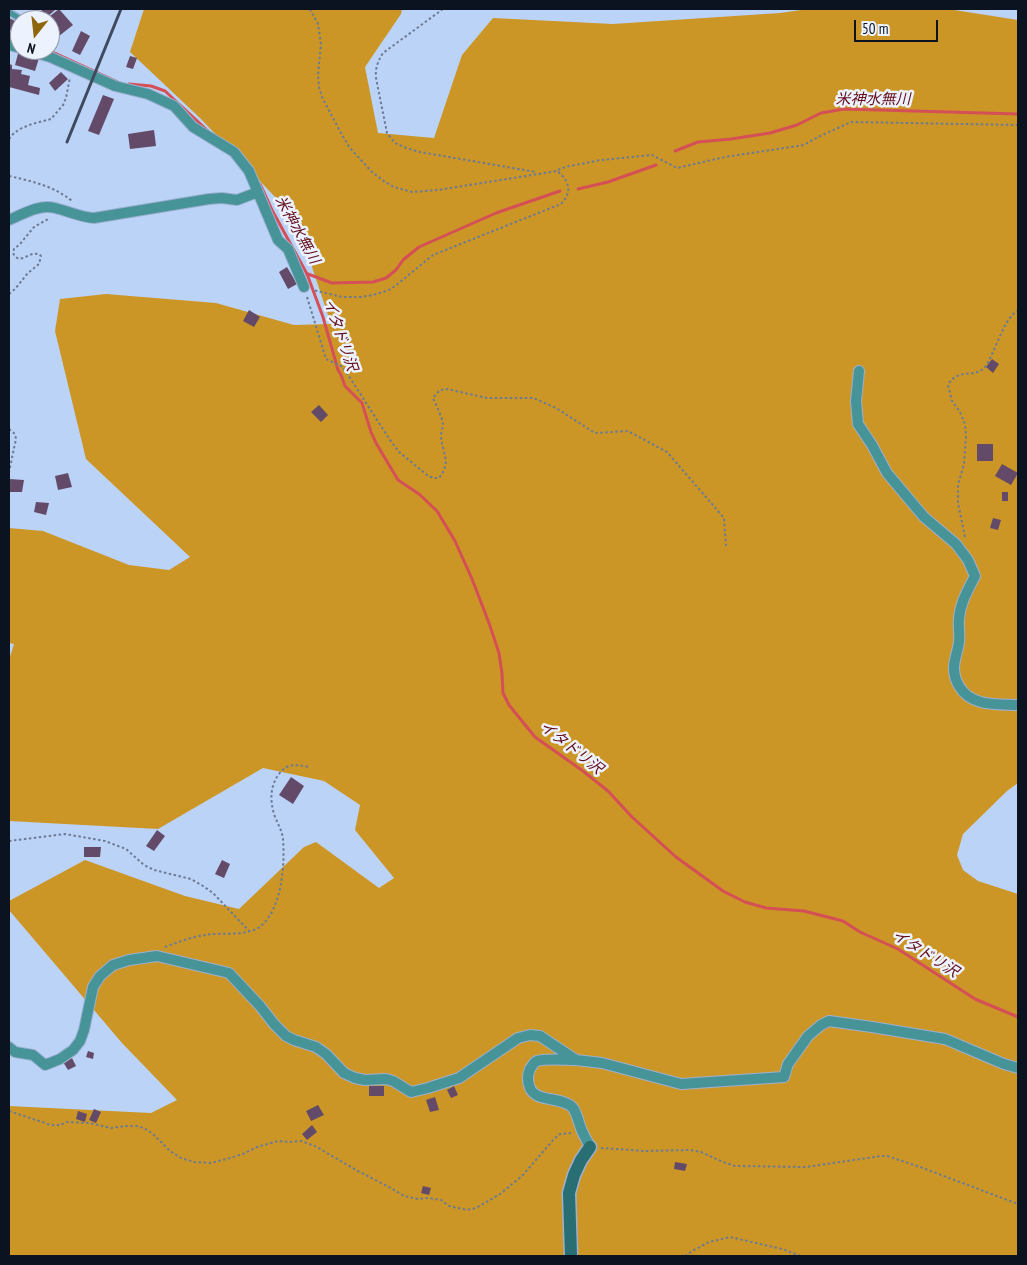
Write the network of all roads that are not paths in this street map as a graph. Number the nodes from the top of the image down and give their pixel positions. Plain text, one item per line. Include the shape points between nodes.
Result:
1 (60, 60) edge
2 (258, 192) junction
3 (9, 220) edge
4 (304, 287) road end
5 (859, 370) dead end
6 (1018, 705) edge
7 (9, 1047) edge
8 (576, 1060) junction
9 (1018, 1068) edge
10 (590, 1147) joint
11 (571, 1256) edge

1 - 2 street via 115,86 148,94 174,106 193,127 234,152 249,171
2 - 3 street via 237,200 209,199 94,218 53,207 38,208
2 - 4 street via 278,240 288,249
5 - 6 street via 858,424 887,473 924,517 956,544 975,576 962,602 959,618 954,669 957,683 962,692 979,702
7 - 8 street via 16,1052 33,1055 45,1065 60,1059 80,1041 93,987 100,976 112,965 157,956 229,973 286,1036 316,1047 344,1073 355,1078 386,1079 411,1092 459,1078 518,1038 530,1035 540,1036
8 - 9 street via 602,1063 682,1084 784,1077 788,1064 808,1036 829,1021 945,1039
8 - 10 street via 537,1061 527,1078 531,1091 538,1096 566,1103 573,1109
10 - 11 street via 574,1175 569,1193

